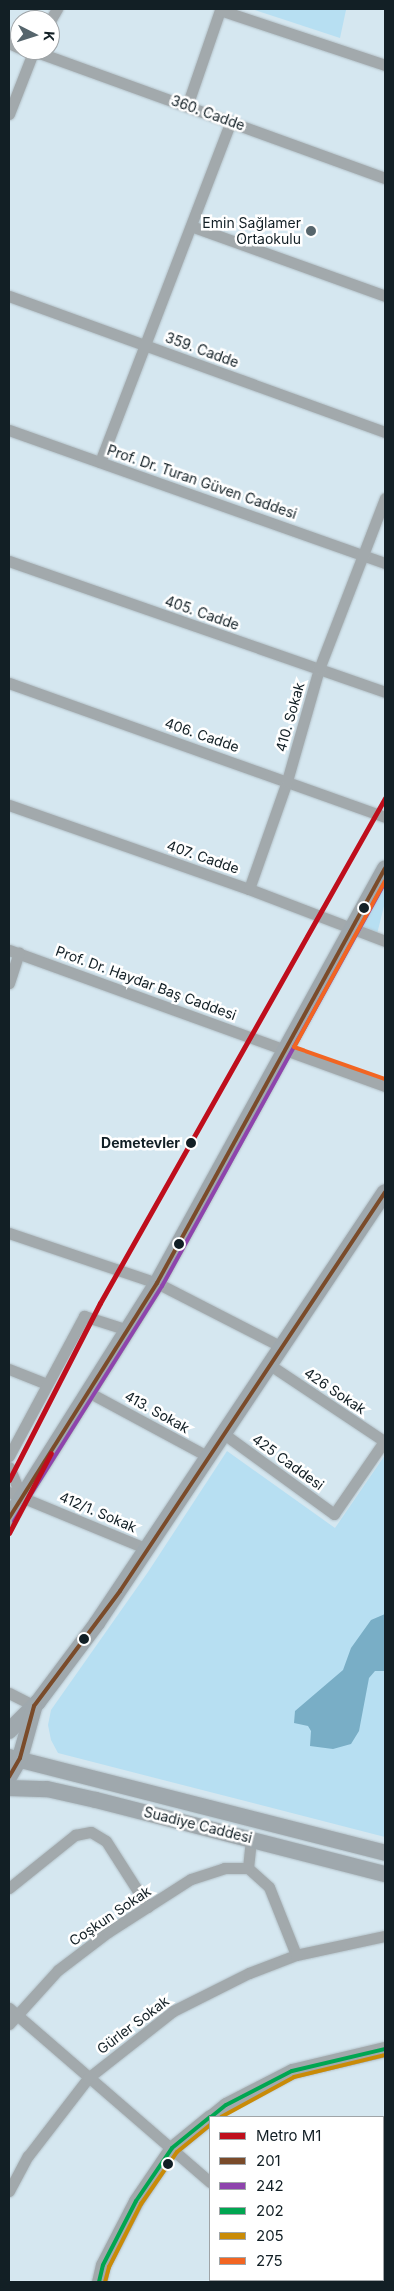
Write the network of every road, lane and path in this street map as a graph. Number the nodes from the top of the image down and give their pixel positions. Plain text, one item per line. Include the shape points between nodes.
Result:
1 (220, 10) edge
2 (26, 60) edge
3 (60, 60) edge
4 (385, 65) edge
5 (188, 106) junction
6 (9, 114) edge
7 (231, 121) junction
8 (385, 178) edge
9 (191, 226) junction
10 (9, 296) edge
11 (385, 296) edge
12 (145, 346) junction
13 (9, 430) edge
14 (385, 432) edge
15 (100, 462) junction
16 (385, 498) edge
17 (365, 556) junction
18 (9, 561) edge
19 (385, 563) edge
20 (319, 669) junction
21 (9, 683) edge
22 (385, 692) edge
23 (286, 781) junction
24 (9, 805) edge
25 (385, 817) edge
26 (385, 869) edge
27 (249, 889) junction
28 (352, 930) junction
29 (385, 941) edge
30 (14, 951) edge
31 (9, 983) edge
32 (284, 1050) junction
33 (385, 1086) edge
34 (385, 1192) edge
35 (9, 1233) edge
36 (158, 1283) junction
37 (128, 1330) junction
38 (282, 1347) junction
39 (270, 1365) junction
40 (9, 1369) edge
41 (47, 1384) junction
42 (90, 1393) junction
43 (224, 1434) junction
44 (385, 1440) edge
45 (9, 1456) edge
46 (208, 1457) junction
47 (9, 1467) edge
48 (15, 1494) edge
49 (9, 1518) edge
50 (147, 1549) junction
51 (9, 1693) edge
52 (34, 1706) junction
53 (9, 1731) edge
54 (14, 1758) edge
55 (9, 1777) edge
56 (9, 1788) edge
57 (250, 1838) junction
58 (385, 1853) edge
59 (248, 1868) junction
60 (385, 1874) edge
61 (9, 1888) edge
62 (148, 1907) junction
63 (385, 1936) edge
64 (296, 1955) junction
65 (11, 2016) edge
66 (385, 2049) edge
67 (88, 2078) junction
68 (211, 2116) edge
69 (209, 2118) edge
70 (172, 2148) junction
71 (209, 2181) edge
72 (9, 2191) edge
73 (99, 2282) edge

1 - 4 street
1 - 5 street
2 - 6 street
3 - 5 street, 360. Cadde
5 - 7 street, 360. Cadde
7 - 8 street, 360. Cadde
7 - 9 street
9 - 11 street
9 - 12 street
10 - 12 street, 359. Cadde
12 - 14 street, 359. Cadde
12 - 15 street
13 - 15 street, Prof. Dr. Turan Güven Caddesi
15 - 17 street, Prof. Dr. Turan Güven Caddesi
16 - 17 street, 410. Sokak
17 - 19 street, Prof. Dr. Turan Güven Caddesi
17 - 20 street, 410. Sokak
18 - 20 street, 405. Cadde
20 - 22 street, 405. Cadde
20 - 23 street, 410. Sokak
21 - 23 street, 406. Cadde
23 - 25 street, 406. Cadde
23 - 27 street, 410. Sokak
24 - 27 street, 407. Cadde
26 - 28 main road
27 - 28 street, 407. Cadde
28 - 29 street, 407. Cadde
28 - 32 main road
30 - 31 street
30 - 32 street, Prof. Dr. Haydar Baş Caddesi
32 - 33 street, Prof. Dr. Haydar Baş Caddesi
32 - 36 main road
34 - 38 main road
35 - 36 street
36 - 37 main road
36 - 38 street
37 - 41 street via 84,1316
37 - 42 main road
38 - 39 main road
39 - 43 main road
39 - 44 street, 426 Sokak
40 - 41 street
41 - 45 street
42 - 46 street, 413. Sokak
42 - 48 main road
43 - 44 street, 425 Caddesi via 334,1514
43 - 46 main road
46 - 50 main road
47 - 48 street
48 - 49 main road
48 - 50 street, 412/1. Sokak
50 - 52 main road
51 - 52 street
52 - 53 main road
52 - 54 main road
54 - 55 main road
54 - 58 main road, Suadiye Caddesi
56 - 57 main road, Suadiye Caddesi via 47,1789
57 - 59 street
57 - 60 main road, Suadiye Caddesi
59 - 62 street, Coşkun Sokak via 224,1868 191,1879
59 - 64 street via 269,1887
61 - 62 street via 76,1835 91,1832 106,1841
62 - 65 street, Coşkun Sokak via 58,1970
63 - 64 street, Gürler Sokak
64 - 67 street, Gürler Sokak via 249,1973 173,2011
65 - 67 street
66 - 68 street via 292,2071
67 - 70 street
67 - 72 street, Gürler Sokak via 28,2156
69 - 70 street
70 - 71 street
70 - 73 street via 136,2201 103,2265

